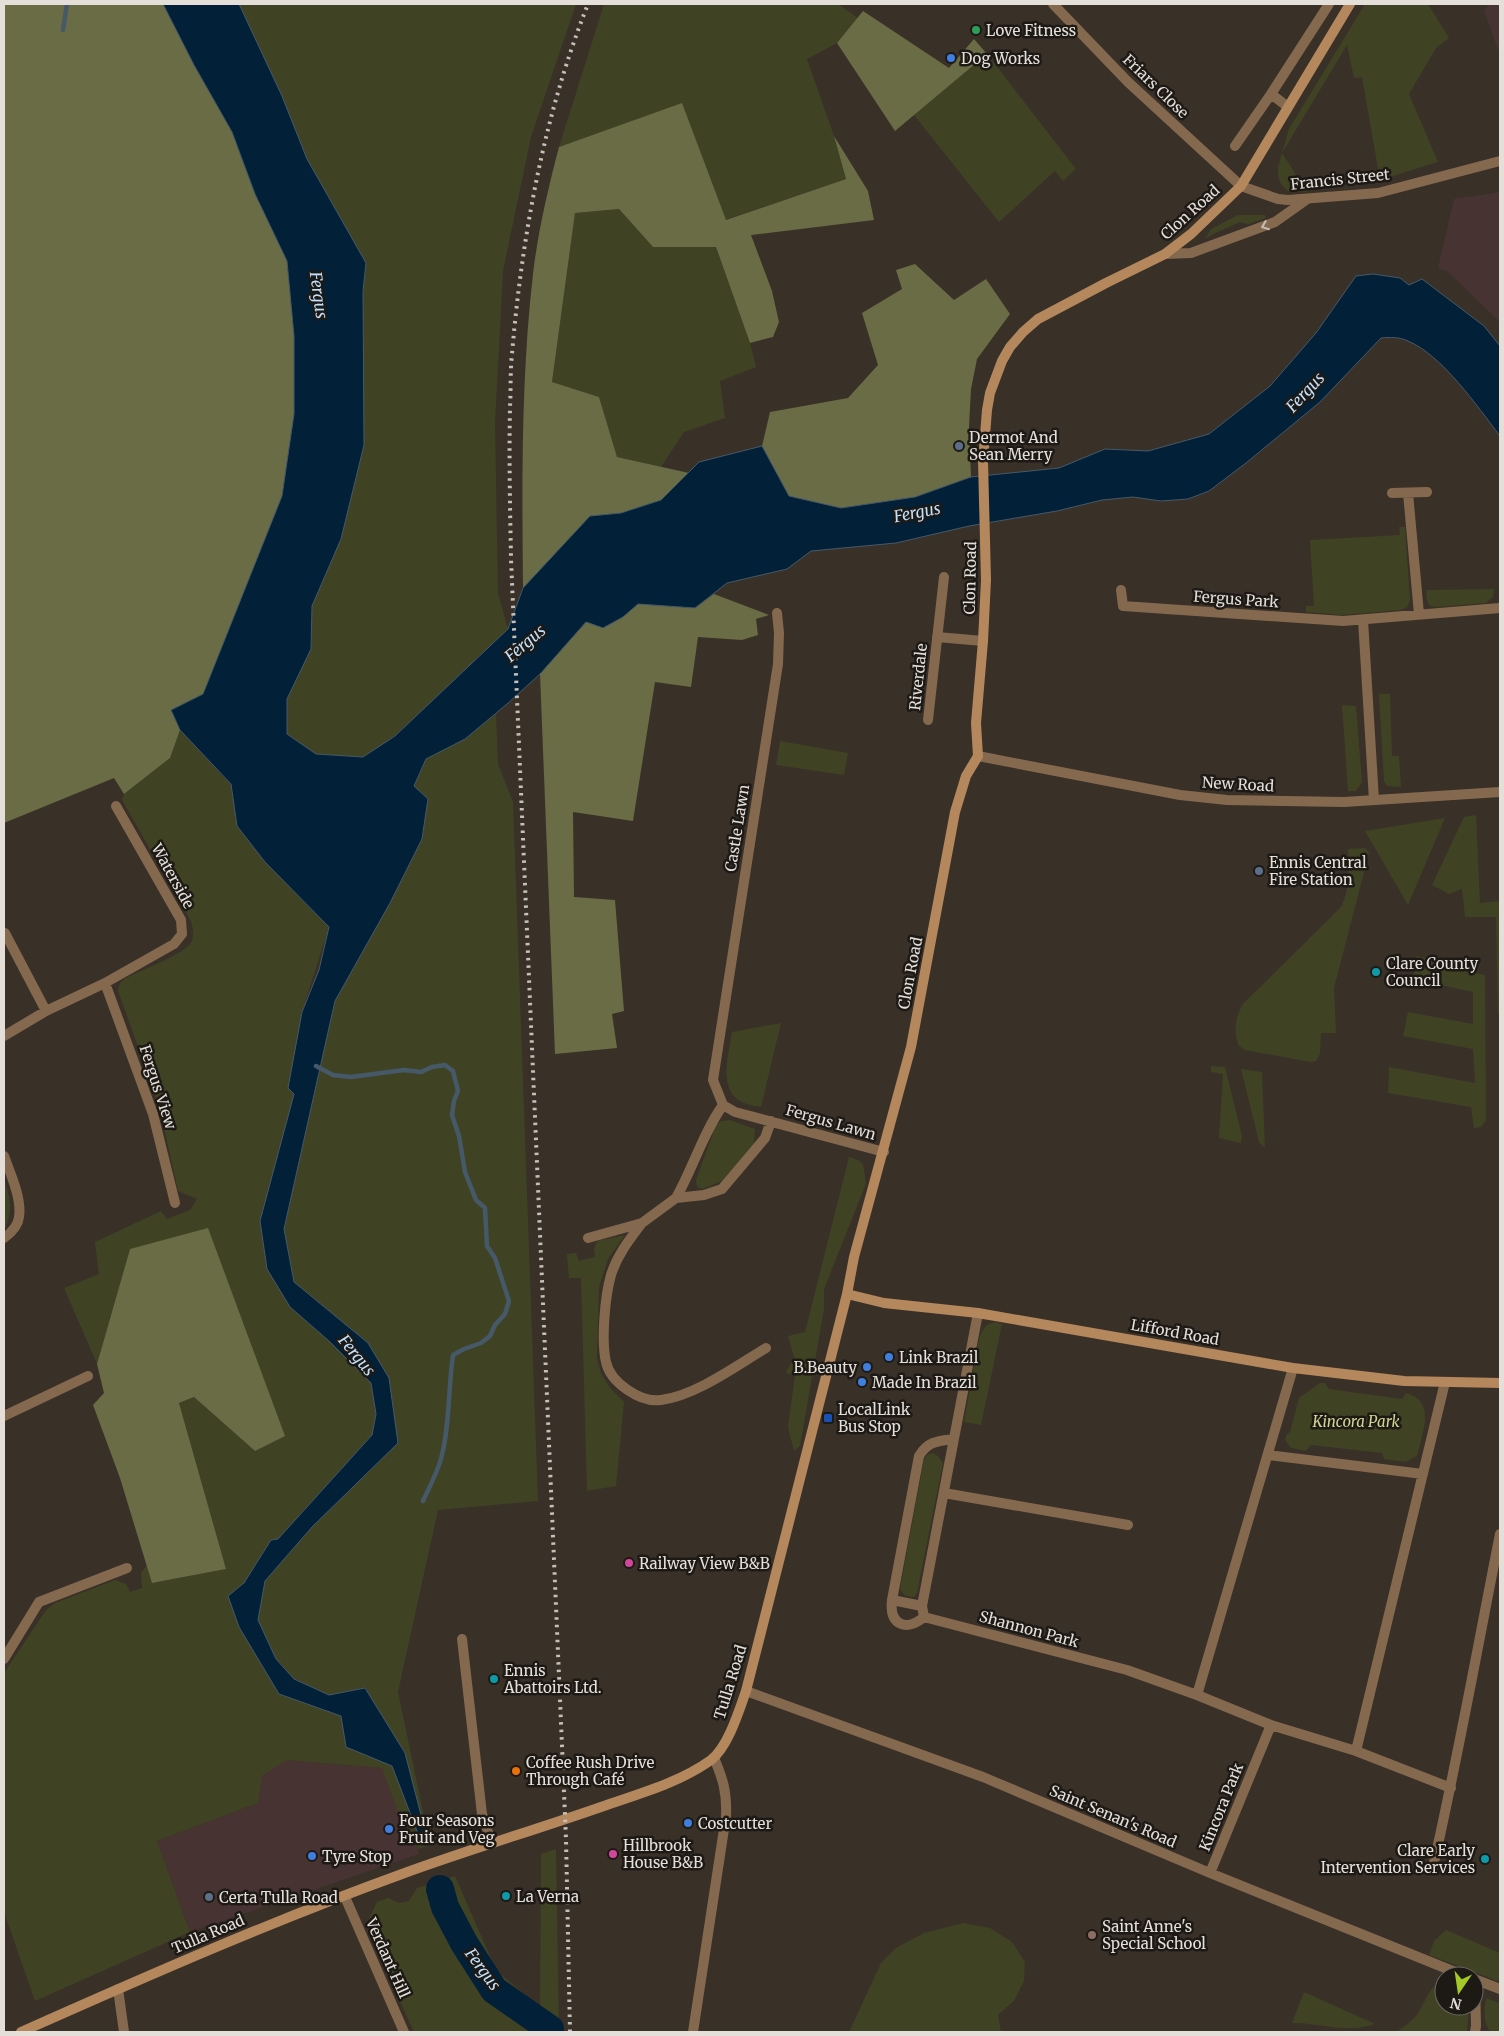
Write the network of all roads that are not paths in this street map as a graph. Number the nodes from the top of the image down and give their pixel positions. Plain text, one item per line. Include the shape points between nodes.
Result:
1 (1053, 4) edge
2 (1328, 4) edge
3 (1350, 4) edge
4 (1271, 94) junction
5 (1288, 107) junction
6 (1235, 146) dead end
7 (1500, 161) edge
8 (1241, 186) junction
9 (1306, 200) junction
10 (1165, 254) junction
11 (1427, 492) dead end
12 (1408, 493) junction
13 (1392, 494) dead end
14 (944, 577) dead end
15 (1121, 590) dead end
16 (1500, 608) edge
17 (777, 614) dead end
18 (1419, 614) junction
19 (1363, 620) junction
20 (937, 638) junction
21 (983, 641) junction
22 (928, 720) dead end
23 (978, 756) junction
24 (1500, 792) edge
25 (1374, 800) junction
26 (116, 806) dead end
27 (5, 933) edge
28 (105, 983) junction
29 (46, 1011) junction
30 (4, 1036) edge
31 (723, 1105) junction
32 (771, 1121) junction
33 (884, 1152) junction
34 (4, 1156) edge
35 (676, 1198) junction
36 (175, 1204) dead end
37 (642, 1223) junction
38 (4, 1238) edge
39 (588, 1238) dead end
40 (847, 1294) junction
41 (978, 1313) junction
42 (766, 1348) dead end
43 (1293, 1368) junction
44 (88, 1376) dead end
45 (1445, 1382) junction
46 (1500, 1383) edge
47 (4, 1416) edge
48 (954, 1439) junction
49 (1268, 1455) junction
50 (1422, 1474) junction
51 (944, 1493) junction
52 (1128, 1525) dead end
53 (1500, 1534) edge
54 (127, 1568) dead end
55 (892, 1600) junction
56 (923, 1611) junction
57 (462, 1639) dead end
58 (4, 1659) edge
59 (746, 1691) junction
60 (1197, 1695) junction
61 (1271, 1725) junction
62 (1356, 1751) junction
63 (714, 1758) junction
64 (1451, 1788) junction
65 (492, 1844) junction
66 (1433, 1867) dead end
67 (1210, 1873) junction
68 (345, 1897) junction
69 (1440, 1966) edge
70 (1484, 1983) edge
71 (118, 1989) junction
72 (1500, 1989) edge
73 (1476, 2016) edge
74 (21, 2032) edge
75 (124, 2032) edge
76 (404, 2032) edge
77 (693, 2032) edge
78 (1475, 2032) edge

1 - 8 street, Friars Close via 1128,82
2 - 4 street
3 - 5 main road, Clon Road
4 - 5 street
4 - 6 street
5 - 8 main road, Clon Road
7 - 9 street, Francis Street via 1378,194
8 - 9 street, Francis Street via 1278,199
8 - 10 main road, Clon Road
9 -> 10 street via 1275,222 1191,253
10 - 21 main road, Clon Road via 1038,319 1010,347 1002,361 990,393 983,461 986,537
11 - 12 street
12 - 13 street
12 - 18 street
14 - 20 street, Riverdale
15 - 19 street, Fergus Park via 1123,606 1343,622
16 - 18 street, Fergus Park
17 - 31 street, Castle Lawn via 778,664 713,1080
18 - 19 street, Fergus Park
19 - 25 street
20 - 21 street, Riverdale
20 - 22 street, Riverdale
21 - 23 main road, Clon Road via 976,723
23 - 25 street, New Road via 1180,795 1227,800
23 - 33 main road, Clon Road via 966,776 955,812 911,1047
24 - 25 street, New Road
26 - 28 street, Waterside via 181,920 182,934 174,944
27 - 29 street
28 - 29 street, Waterside
28 - 36 street, Fergus View via 153,1114
29 - 30 street, Waterside
31 - 32 street, Fergus Lawn via 735,1112
31 - 35 street via 712,1119
32 - 33 street, Fergus Lawn
32 - 35 street, Fergus Lawn via 765,1138 722,1188 704,1195
33 - 40 main road, Clon Road via 854,1257
34 - 38 street via 14,1183 19,1217 13,1231
35 - 37 street
37 - 39 street
37 - 42 street via 624,1247 605,1299 606,1363 616,1381 645,1399 660,1401 688,1393
40 - 41 main road, Lifford Road via 884,1303
40 - 59 main road, Tulla Road
41 - 43 main road, Lifford Road
41 - 48 street
43 - 45 main road, Lifford Road via 1404,1381
43 - 49 street
44 - 47 street
45 - 46 main road, Lifford Road
45 - 50 street
48 - 51 street
48 - 55 street via 933,1441 919,1456
49 - 50 street
49 - 60 street
50 - 62 street
51 - 52 street
51 - 56 street
53 - 64 street
54 - 58 street via 39,1602
55 - 56 street, Shannon Park
55 - 56 street via 893,1618 898,1623 909,1625 917,1622
56 - 60 street, Shannon Park via 1126,1670
57 - 65 street via 482,1814
59 - 63 main road, Tulla Road via 730,1734
59 - 67 street, Saint Senan's Road via 983,1778
60 - 61 street
61 - 62 street
61 - 67 street, Kincora Park
62 - 64 street
63 - 65 main road, Tulla Road via 645,1792
63 - 77 street via 724,1780 726,1816
64 - 66 street
65 - 68 main road, Tulla Road
67 - 69 street, Saint Senan's Road
68 - 71 main road, Tulla Road via 209,1949
68 - 76 street, Verdant Hill
70 - 72 street
71 - 74 main road, Tulla Road
71 - 75 street
73 - 78 street

